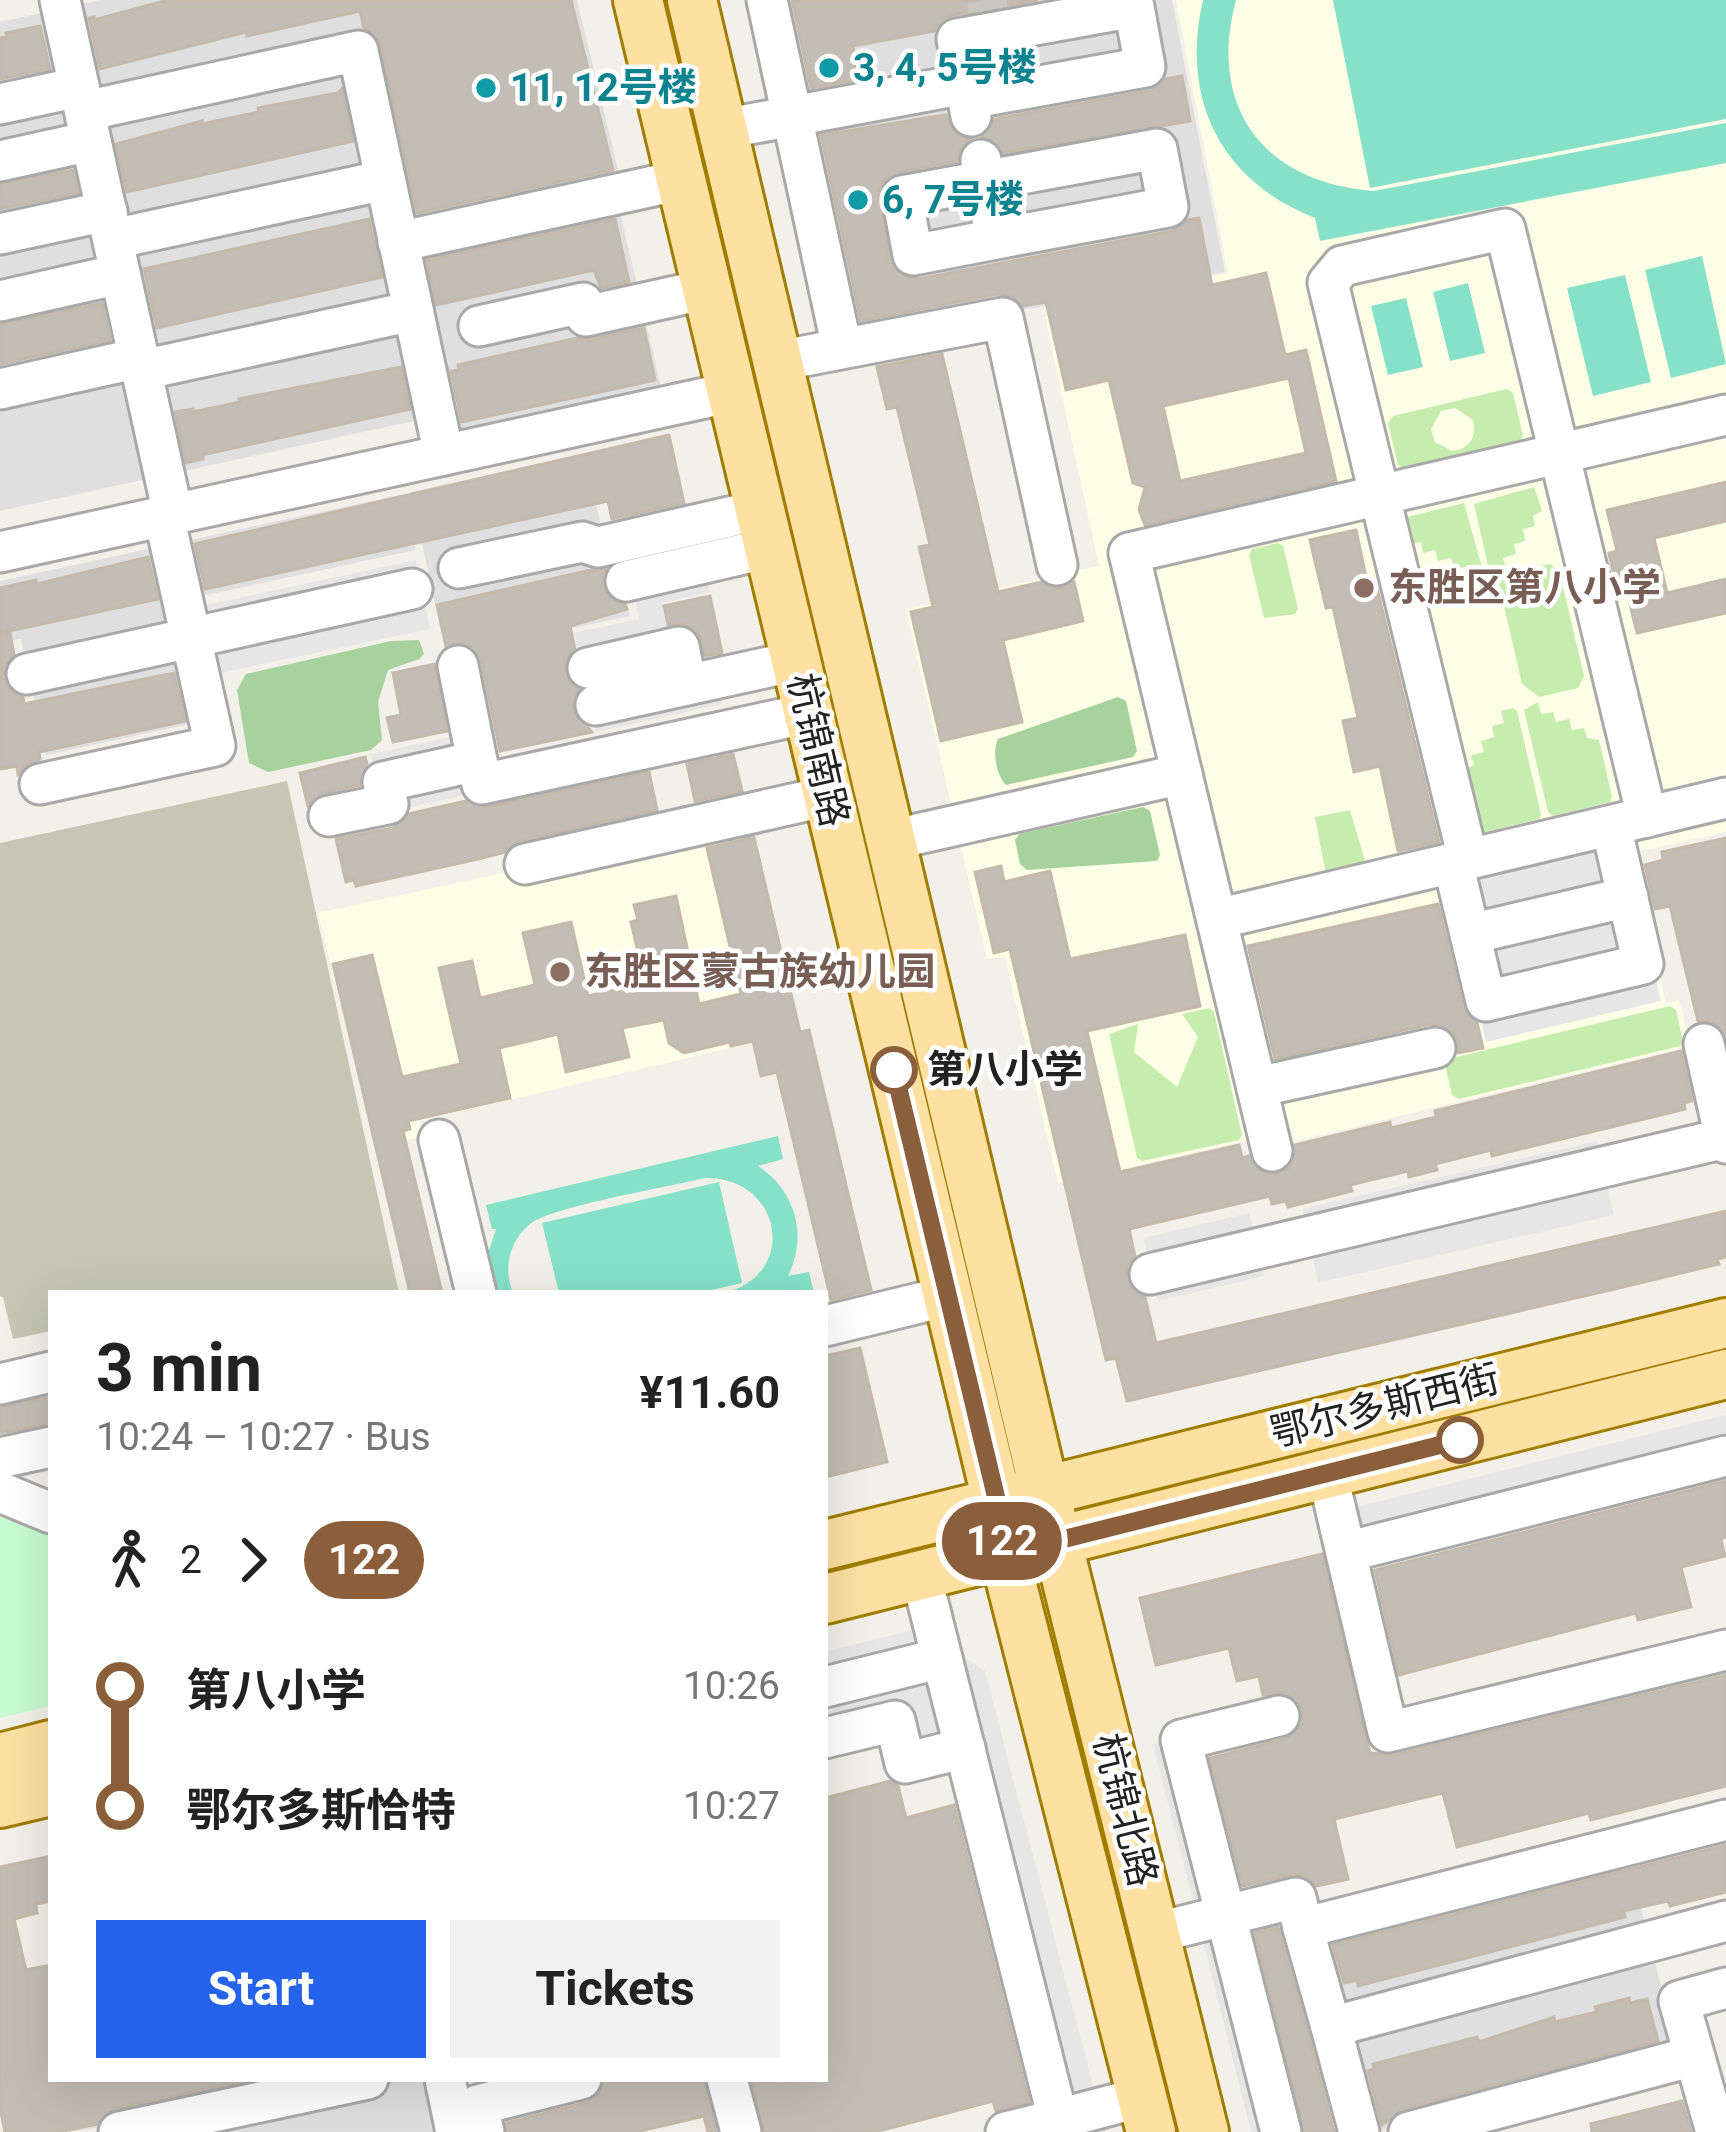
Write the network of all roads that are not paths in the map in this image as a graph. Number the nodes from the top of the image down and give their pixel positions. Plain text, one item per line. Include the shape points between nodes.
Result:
1 (638, 0) edge
2 (692, 0) edge
3 (767, 0) edge
4 (68, 2) edge
5 (968, 100) junction
6 (0, 104) edge
7 (85, 113) junction
8 (792, 116) junction
9 (723, 129) junction
10 (0, 161) edge
11 (982, 170) junction
12 (386, 180) junction
13 (681, 180) junction
14 (0, 233) edge
15 (996, 239) junction
16 (113, 241) junction
17 (398, 242) junction
18 (707, 289) junction
19 (0, 301) edge
20 (413, 311) junction
21 (479, 326) dead end
22 (842, 348) junction
23 (778, 362) junction
24 (140, 364) junction
25 (0, 389) edge
26 (732, 392) junction
27 (1726, 416) edge
28 (444, 455) junction
29 (1558, 455) junction
30 (1380, 496) junction
31 (168, 515) junction
32 (765, 529) junction
33 (0, 552) edge
34 (1057, 565) dead end
35 (459, 568) dead end
36 (626, 581) dead end
37 (412, 589) dead end
38 (190, 637) junction
39 (796, 661) junction
40 (458, 666) dead end
41 (27, 674) dead end
42 (592, 686) dead end
43 (809, 713) junction
44 (477, 761) junction
45 (1182, 774) junction
46 (40, 784) dead end
47 (828, 796) junction
48 (1726, 798) edge
49 (329, 816) dead end
50 (1629, 821) junction
51 (891, 840) junction
52 (1461, 861) junction
53 (525, 864) dead end
54 (1628, 897) junction
55 (1217, 919) junction
56 (1470, 934) junction
57 (1704, 1044) dead end
58 (1436, 1048) dead end
59 (1257, 1087) junction
60 (439, 1140) dead end
61 (1726, 1140) edge
62 (1273, 1150) dead end
63 (1150, 1274) dead end
64 (475, 1290) edge
65 (948, 1296) junction
66 (1726, 1323) edge
67 (828, 1325) edge
68 (48, 1373) edge
69 (1726, 1374) edge
70 (0, 1384) edge
71 (48, 1448) edge
72 (1726, 1456) edge
73 (0, 1458) edge
74 (1327, 1472) junction
75 (1044, 1489) junction
76 (0, 1492) edge
77 (997, 1501) junction
78 (48, 1512) edge
79 (1058, 1538) junction
80 (828, 1544) edge
81 (1346, 1552) junction
82 (1004, 1554) junction
83 (921, 1575) junction
84 (828, 1598) edge
85 (1726, 1650) edge
86 (942, 1658) junction
87 (828, 1687) edge
88 (1279, 1716) dead end
89 (828, 1737) edge
90 (48, 1746) edge
91 (964, 1748) junction
92 (0, 1758) edge
93 (48, 1792) edge
94 (0, 1803) edge
95 (1726, 1820) edge
96 (1226, 1915) junction
97 (1726, 1921) edge
98 (1304, 1928) junction
99 (1155, 1933) junction
100 (1662, 1938) junction
101 (1726, 1988) edge
102 (1679, 2001) junction
103 (1331, 2027) junction
104 (1694, 2056) junction
105 (339, 2082) edge
106 (446, 2082) edge
107 (569, 2082) edge
108 (729, 2082) edge
109 (214, 2095) edge
110 (1717, 2113) edge
111 (1146, 2115) edge
112 (1077, 2123) edge
113 (119, 2132) edge
114 (456, 2132) edge
115 (484, 2132) edge
116 (741, 2132) edge
117 (1006, 2132) edge
118 (1204, 2132) edge
119 (1281, 2132) edge
120 (1359, 2132) edge
121 (1409, 2132) edge

1 - 13 main road, 杭锦南路
2 - 9 main road, 杭锦南路
3 - 8 lane
4 - 7 lane
5 - 5 lane via 957,39 1134,7 1145,67
5 - 8 lane
6 - 7 lane
7 - 10 lane
7 - 12 lane via 358,51
7 - 16 lane
8 - 9 lane
8 - 22 lane
9 - 23 main road, 杭锦南路
11 - 15 lane
11 - 15 lane via 902,196 913,255
11 - 15 lane via 1157,148 1168,208
12 - 16 lane
12 - 17 lane
13 - 17 lane
13 - 18 main road, 杭锦南路
14 - 16 lane
16 - 19 lane
16 - 24 lane
17 - 20 lane
18 - 21 lane via 586,316 583,303
18 - 26 main road, 杭锦南路
20 - 24 lane
20 - 28 lane
22 - 23 lane
22 - 34 lane via 1003,318
23 - 51 main road, 杭锦南路
24 - 25 lane
24 - 31 lane
26 - 28 lane
26 - 32 main road, 杭锦南路
27 - 29 lane
28 - 31 lane
29 - 30 lane
29 - 30 lane via 1505,229 1342,266 1328,283
29 - 50 lane
30 - 45 lane via 1129,553
30 - 52 lane
31 - 33 lane
31 - 38 lane
32 - 35 lane via 598,547 582,542
32 - 36 lane
32 - 39 main road, 杭锦南路
37 - 38 lane
38 - 41 lane
38 - 46 lane via 215,746
39 - 42 lane via 687,685
39 - 43 main road, 杭锦南路
40 - 44 lane
43 - 44 lane via 482,784
43 - 47 main road, 杭锦南路
44 - 49 lane via 383,782 388,803
45 - 51 lane
45 - 55 lane
47 - 53 lane
47 - 65 main road, 杭锦南路
48 - 50 lane
50 - 52 lane
50 - 54 lane
51 - 75 main road, 杭锦南路
52 - 55 lane
52 - 56 lane
54 - 56 lane
54 - 56 lane via 1643,964 1576,980 1486,1001
55 - 59 lane
57 - 61 lane
58 - 59 lane
59 - 62 lane
60 - 64 lane
61 - 63 lane
65 - 67 lane
65 - 77 main road, 杭锦南路
66 - 75 main road, 鄂尔多斯西街
68 - 70 lane
69 - 74 main road, 鄂尔多斯西街
71 - 73 lane
72 - 81 lane
74 - 79 main road, 鄂尔多斯西街
74 - 81 lane
75 - 77 main road, 鄂尔多斯西街
75 - 79 main road, 杭锦北路
76 - 78 lane
77 - 80 main road, 鄂尔多斯西街
77 - 82 main road, 杭锦北路
79 - 82 main road, 鄂尔多斯西街
79 - 99 main road, 杭锦北路
81 - 85 lane via 1388,1732
82 - 83 main road, 鄂尔多斯西街
82 - 111 main road, 杭锦北路
83 - 84 main road, 鄂尔多斯西街
83 - 86 lane
86 - 87 lane
86 - 91 lane
88 - 96 lane via 1181,1740
89 - 91 lane via 896,1721 905,1763
90 - 92 main road
91 - 112 lane
93 - 94 main road
95 - 98 lane
96 - 98 lane via 1296,1898
96 - 99 lane
96 - 119 lane
97 - 100 lane
98 - 103 lane
99 - 118 main road, 杭锦北路
100 - 102 lane
100 - 103 lane
101 - 102 lane
102 - 104 lane
103 - 120 lane
104 - 110 lane
104 - 121 lane
105 - 109 lane
106 - 114 lane
107 - 115 lane via 478,2105
108 - 116 lane
109 - 113 lane
111 - 112 lane
112 - 117 lane

